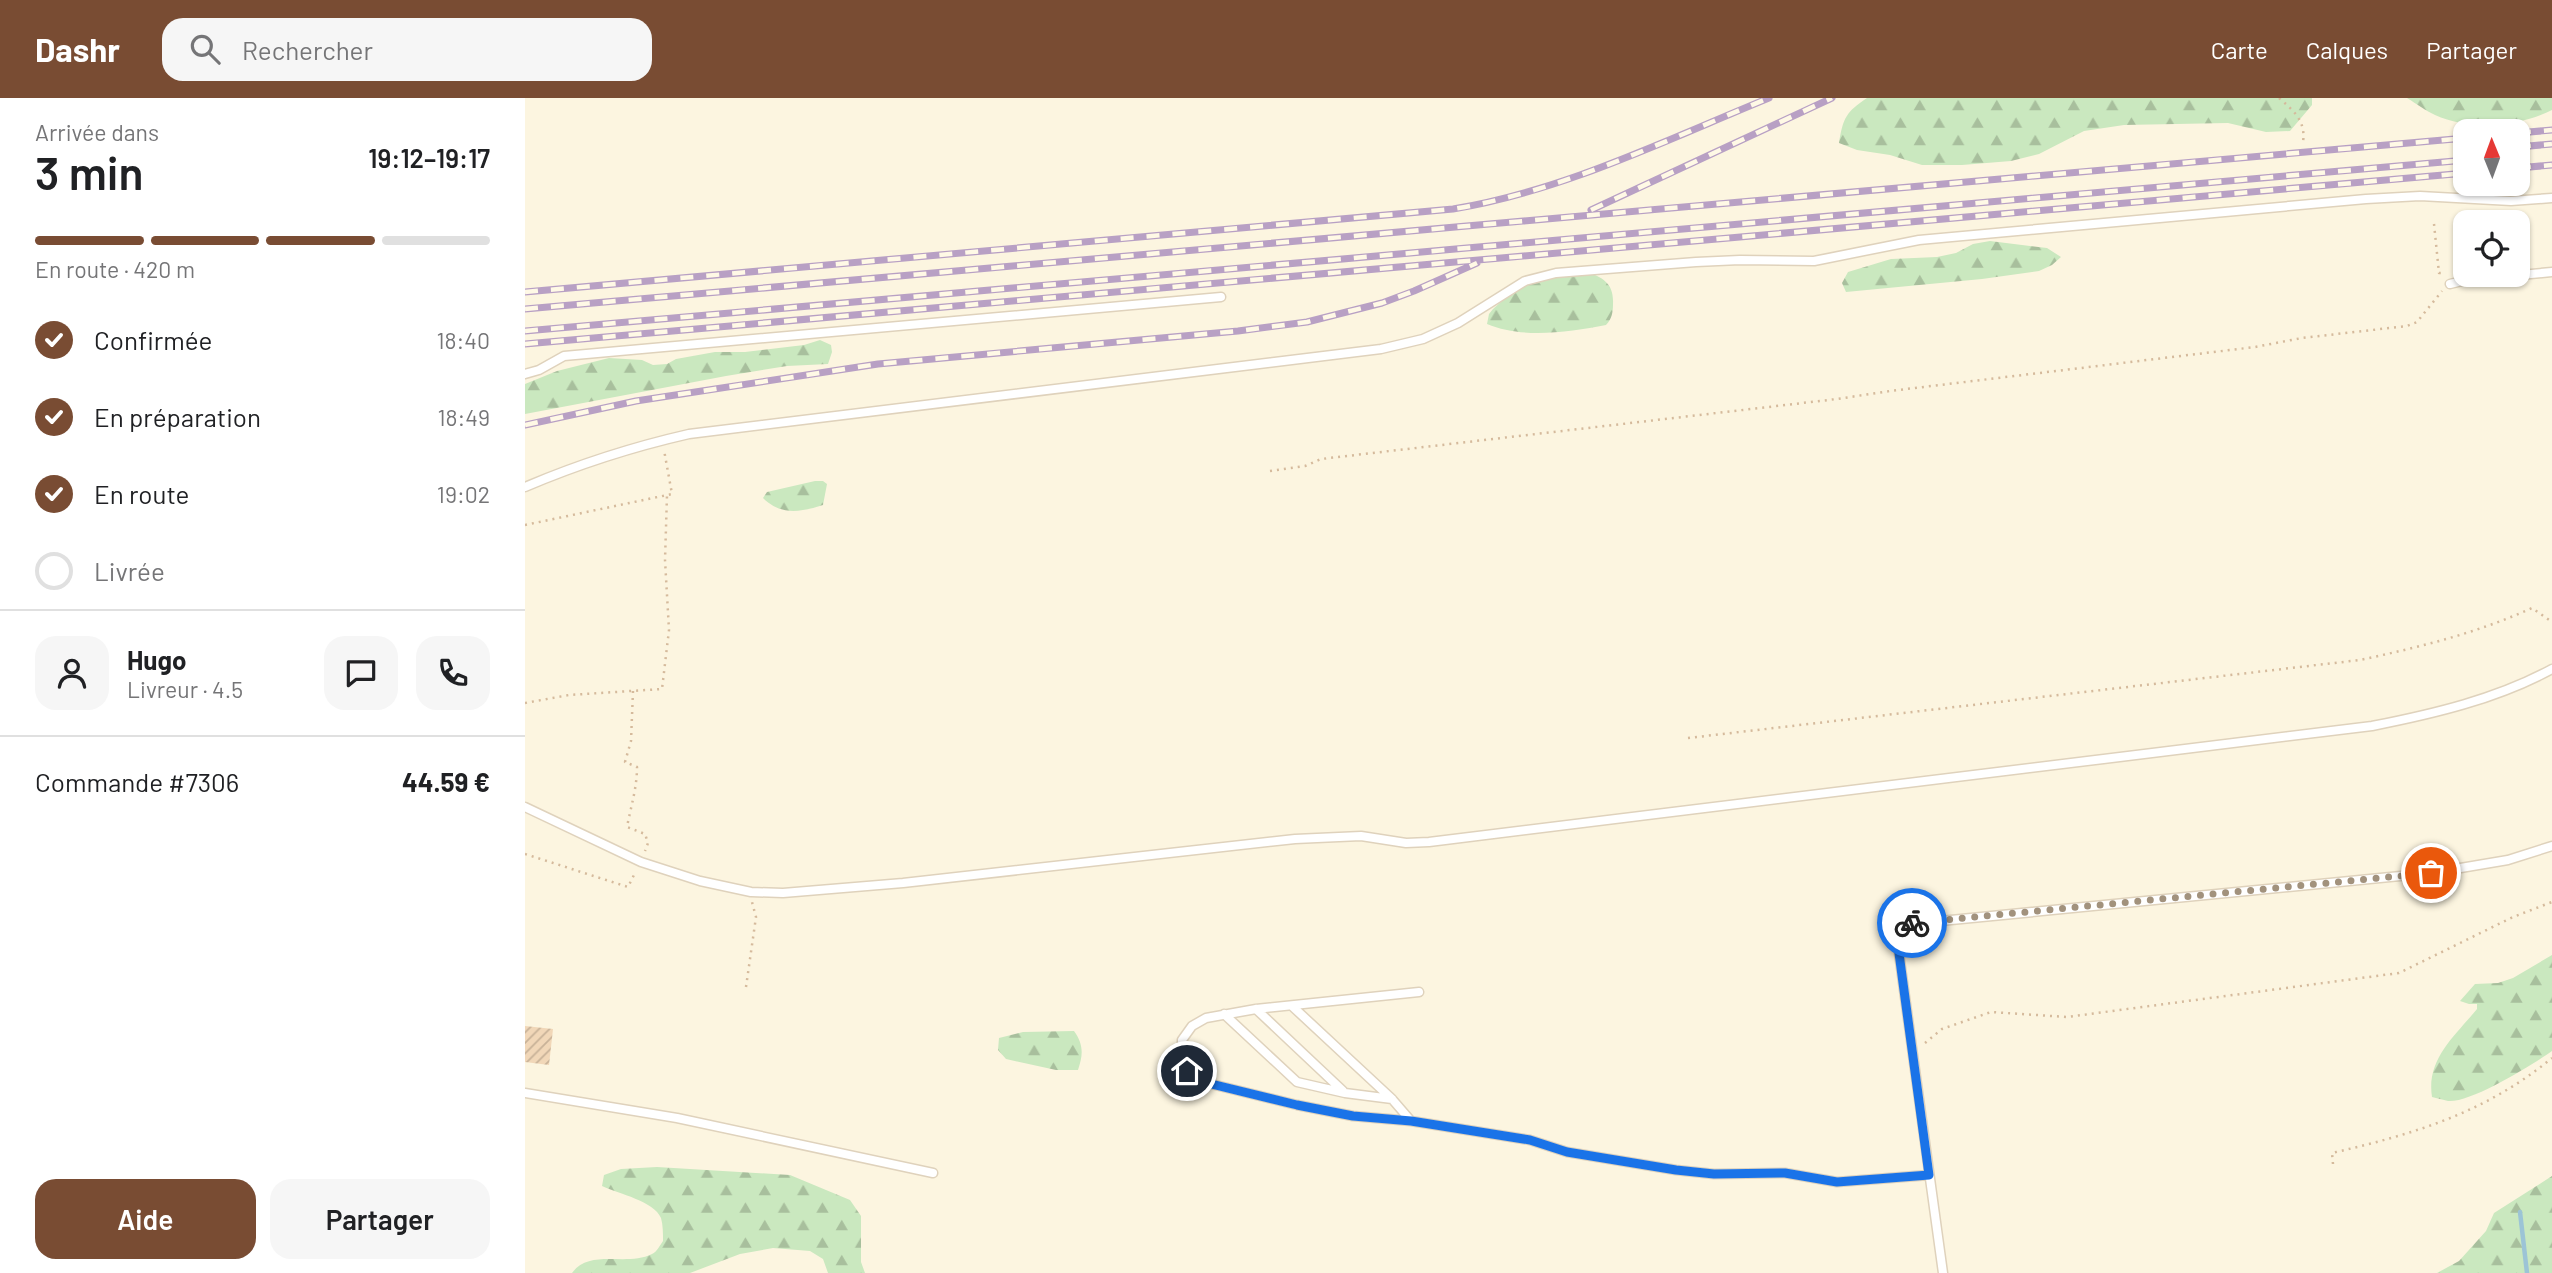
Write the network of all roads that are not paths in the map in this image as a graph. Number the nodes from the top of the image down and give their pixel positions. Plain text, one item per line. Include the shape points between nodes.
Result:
1 (2552, 198) edge
2 (2552, 272) edge
3 (2450, 284) road end
4 (1221, 297) dead end
5 (525, 374) edge
6 (525, 486) edge
7 (2552, 669) edge
8 (525, 807) edge
9 (2552, 846) edge
10 (1419, 992) dead end
11 (1292, 1006) junction
12 (1257, 1009) junction
13 (1224, 1014) junction
14 (525, 1093) edge
15 (1345, 1093) junction
16 (1392, 1099) junction
17 (1411, 1121) junction
18 (933, 1173) dead end
19 (1929, 1175) junction
20 (1943, 1273) edge

1 - 6 lane via 2366,199 1919,240 1814,261 1696,262 1556,273 1525,281 1423,339 1381,349 689,434 636,446
2 - 3 lane
4 - 5 lane via 564,356
7 - 8 lane via 2527,683 2428,715 2330,731 1429,842 1361,836 1295,839 783,893 751,892 700,881 641,862
9 - 19 lane via 2508,860 2431,873 1910,923 1898,946
10 - 11 lane
11 - 12 lane
11 - 16 lane
12 - 13 lane
12 - 15 lane
13 - 15 lane via 1297,1082
13 - 17 lane via 1192,1026 1182,1040 1187,1071 1199,1081 1330,1112
14 - 18 lane via 677,1118
15 - 16 lane
16 - 17 lane
17 - 19 lane via 1530,1140 1567,1152 1714,1174 1785,1173 1837,1182
19 - 20 lane

